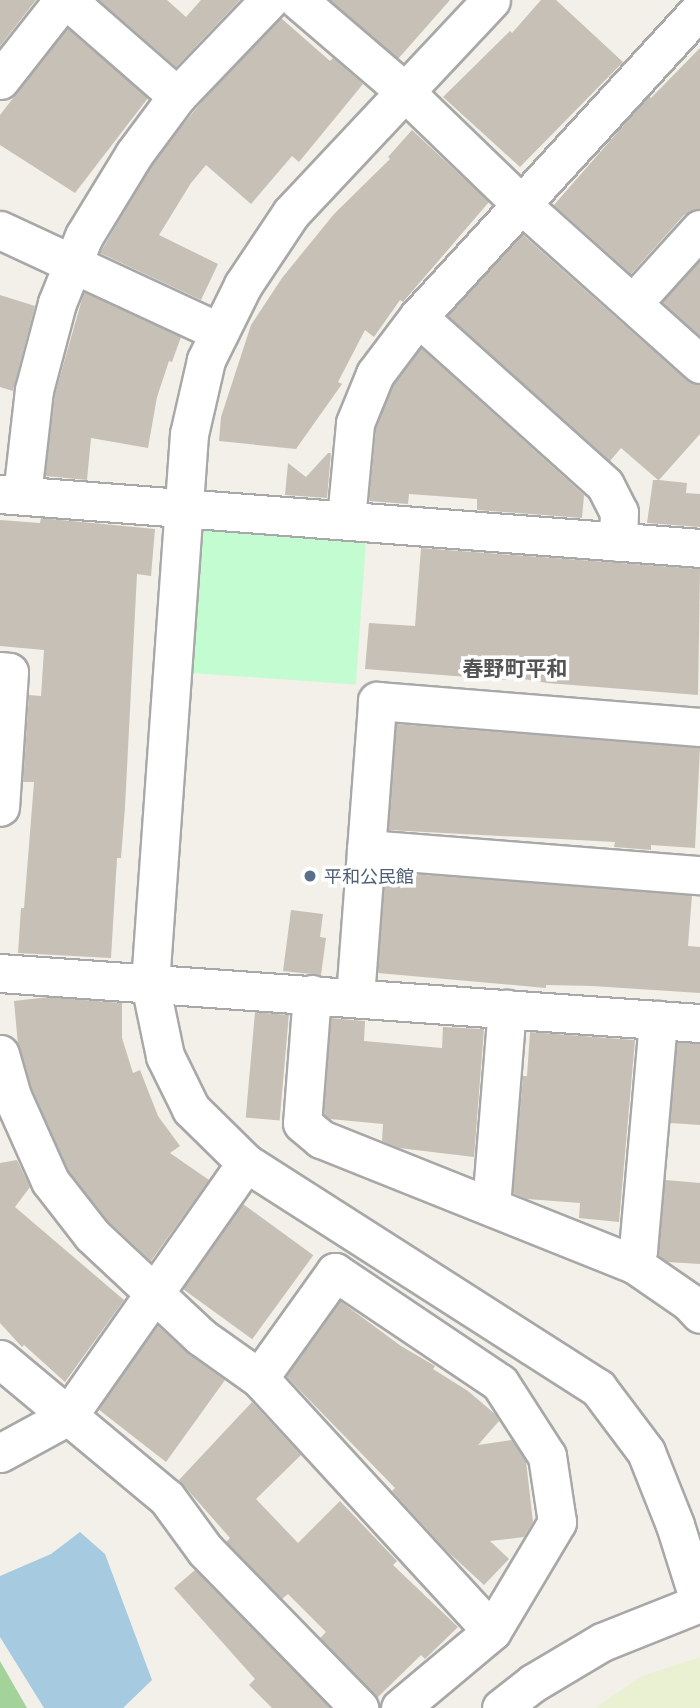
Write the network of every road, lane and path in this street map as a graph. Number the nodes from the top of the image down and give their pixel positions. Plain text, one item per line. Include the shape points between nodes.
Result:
1 (65, 0) edge
2 (269, 0) edge
3 (298, 0) edge
4 (491, 0) edge
5 (700, 9) edge
6 (0, 80) edge
7 (404, 91) junction
8 (177, 96) junction
9 (521, 204) junction
10 (700, 229) edge
11 (0, 230) edge
12 (72, 264) junction
13 (634, 303) junction
14 (418, 317) junction
15 (220, 332) junction
16 (700, 364) edge
17 (11, 495) edge
18 (184, 510) junction
19 (345, 519) junction
20 (618, 542) junction
21 (700, 548) edge
22 (0, 671) edge
23 (700, 727) edge
24 (0, 807) edge
25 (366, 849) junction
26 (700, 875) edge
27 (0, 973) edge
28 (150, 984) junction
29 (312, 994) junction
30 (355, 997) junction
31 (507, 1009) junction
32 (658, 1020) junction
33 (700, 1023) edge
34 (0, 1054) edge
35 (246, 1163) junction
36 (491, 1206) junction
37 (634, 1264) junction
38 (155, 1294) junction
39 (700, 1314) edge
40 (0, 1359) edge
41 (259, 1378) junction
42 (68, 1416) junction
43 (0, 1453) edge
44 (700, 1604) edge
45 (492, 1631) junction
46 (359, 1708) edge
47 (400, 1708) edge
48 (501, 1708) edge

1 - 6 street
1 - 8 street
2 - 8 street
3 - 7 street
4 - 7 street
5 - 9 street
7 - 9 street
7 - 15 street via 291,213 243,285
8 - 12 street via 134,154
9 - 13 street
9 - 14 street
10 - 13 street
11 - 12 street
12 - 15 street
12 - 17 street via 34,390
13 - 16 street
14 - 19 street via 375,374 355,423
14 - 20 street via 605,485 619,512
15 - 18 street via 206,360 189,434
17 - 18 street
18 - 19 street
18 - 28 street
19 - 20 street
20 - 21 street
22 - 24 street via 9,672
23 - 25 street via 377,701
25 - 26 street
25 - 30 street
27 - 28 street
28 - 29 street
28 - 35 street via 165,1056 191,1109
29 - 30 street
29 - 36 street via 302,1123 321,1139
30 - 31 street
31 - 32 street
31 - 36 street
32 - 33 street
32 - 37 street
34 - 38 street via 12,1096 50,1181 92,1235
35 - 38 street
35 - 44 street via 598,1388 646,1451
36 - 37 street
37 - 39 street
38 - 41 street via 201,1338
38 - 42 street
40 - 42 street
41 - 45 street
41 - 45 street via 335,1272 500,1383 547,1456 557,1522
42 - 43 street
42 - 46 street via 167,1498 205,1550
44 - 48 street via 602,1642 533,1682
45 - 47 street

